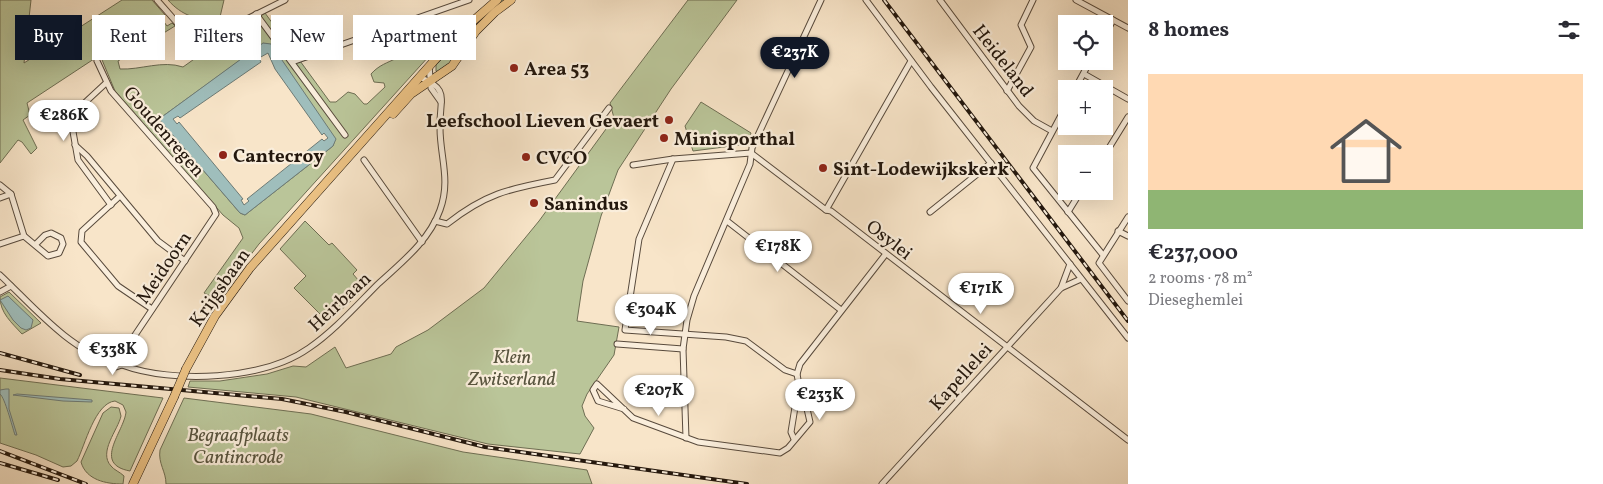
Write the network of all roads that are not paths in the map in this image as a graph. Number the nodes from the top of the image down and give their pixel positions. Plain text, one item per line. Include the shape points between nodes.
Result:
1 (157, 0) edge
2 (285, 0) edge
3 (469, 0) edge
4 (511, 0) edge
5 (821, 0) edge
6 (866, 0) edge
7 (940, 0) edge
8 (1033, 0) edge
9 (1076, 0) edge
10 (492, 1) edge
11 (256, 14) junction
12 (1104, 15) edge
13 (1113, 20) edge
14 (1128, 28) edge
15 (97, 61) dead end
16 (292, 62) junction
17 (911, 62) junction
18 (429, 66) junction
19 (1086, 70) edge
20 (1084, 74) junction
21 (419, 77) junction
22 (1081, 80) edge
23 (432, 82) junction
24 (106, 83) junction
25 (1007, 90) junction
26 (1128, 98) edge
27 (609, 108) dead end
28 (1128, 118) edge
29 (1058, 120) edge
30 (1052, 131) junction
31 (345, 135) dead end
32 (369, 136) junction
33 (75, 145) junction
34 (1111, 145) edge
35 (751, 154) junction
36 (673, 159) junction
37 (364, 160) dead end
38 (991, 163) junction
39 (634, 166) dead end
40 (0, 185) edge
41 (11, 194) junction
42 (120, 196) junction
43 (0, 198) edge
44 (1075, 200) edge
45 (111, 205) junction
46 (826, 210) junction
47 (930, 212) dead end
48 (1068, 212) junction
49 (1128, 216) edge
50 (215, 217) joint
51 (727, 220) junction
52 (435, 221) junction
53 (1118, 231) junction
54 (24, 236) junction
55 (1128, 236) edge
56 (422, 242) junction
57 (0, 244) edge
58 (36, 245) junction
59 (886, 255) junction
60 (1103, 255) junction
61 (185, 261) junction
62 (1070, 264) junction
63 (0, 275) edge
64 (1081, 279) junction
65 (11, 286) junction
66 (1062, 288) junction
67 (0, 292) edge
68 (1128, 301) edge
69 (152, 310) junction
70 (841, 310) junction
71 (684, 334) junction
72 (1128, 338) edge
73 (617, 344) dead end
74 (1006, 347) junction
75 (683, 349) junction
76 (117, 360) junction
77 (797, 374) junction
78 (801, 397) junction
79 (624, 409) junction
80 (686, 438) junction
81 (794, 438) junction
82 (1128, 440) edge
83 (134, 484) edge
84 (882, 484) edge

1 - 11 street via 179,25 210,33 221,33
2 - 11 street
3 - 16 street
4 - 23 main road, Krijgsbaan via 476,31 452,66
5 - 35 street
6 - 17 street
7 - 25 street, Heideland
8 - 25 street via 1021,25 1031,47
9 - 12 street
10 - 18 main road, Krijgsbaan
11 - 16 street
13 - 14 street
15 - 24 street, Goudenregen
16 - 31 street
17 - 38 street
17 - 46 street
18 - 21 main road, Krijgsbaan
18 - 23 street, Heirbaan
19 - 20 street
20 - 22 street
20 - 26 street
21 - 23 street
21 - 32 main road, Krijgsbaan
23 - 32 main road, Krijgsbaan via 411,94
23 - 52 street, Heirbaan via 431,88 440,102 446,179
24 - 33 street via 77,110 72,126
24 - 50 street, Goudenregen via 213,207
25 - 30 street, Heideland via 1034,121
27 - 52 street via 555,180 498,192 470,206 447,224
28 - 34 street
29 - 30 street
30 - 48 street via 1033,168
32 - 83 main road, Krijgsbaan, bridge via 250,268 215,316 186,369
33 - 42 street
33 - 45 street via 84,171
35 - 36 street
35 - 46 street, Osylei
35 - 51 street
36 - 39 street
36 - 71 street via 639,240 625,330
37 - 56 street
38 - 47 street
38 - 62 street
40 - 41 street
41 - 43 street
41 - 54 street
42 - 45 street
42 - 61 street via 158,241
44 - 48 street
45 - 69 street via 82,232 81,242 118,286
46 - 59 street, Osylei
48 - 60 street
49 - 53 street
50 - 61 street, Meidoorn
51 - 70 street
51 - 71 street via 694,296
52 - 56 street, Heirbaan
53 - 55 street
53 - 60 street
54 - 57 street
54 - 58 street
56 - 76 street, Heirbaan via 317,341 291,358 258,368 208,376 154,374 122,365
58 - 58 street via 51,256 59,253 63,244 61,238 51,233
59 - 70 street
59 - 74 street, Osylei
60 - 68 street via 1100,264
61 - 69 street, Meidoorn
62 - 64 street
62 - 66 street, Kapellelei
63 - 65 street
64 - 66 street, Kapellelei
64 - 72 street
65 - 67 street
65 - 76 street via 68,338 95,355
66 - 74 street, Kapellelei
69 - 76 street, Meidoorn
70 - 77 street via 800,364
71 - 75 street
71 - 77 street via 746,341 785,370
73 - 75 street
74 - 82 street, Osylei
74 - 84 street, Kapellelei
75 - 80 street
77 - 78 street
78 - 81 street via 796,401 791,432
78 - 81 street via 805,400 810,422
79 - 79 street via 617,403 597,384 593,390 598,401
79 - 80 street via 634,418
80 - 81 street via 780,453

